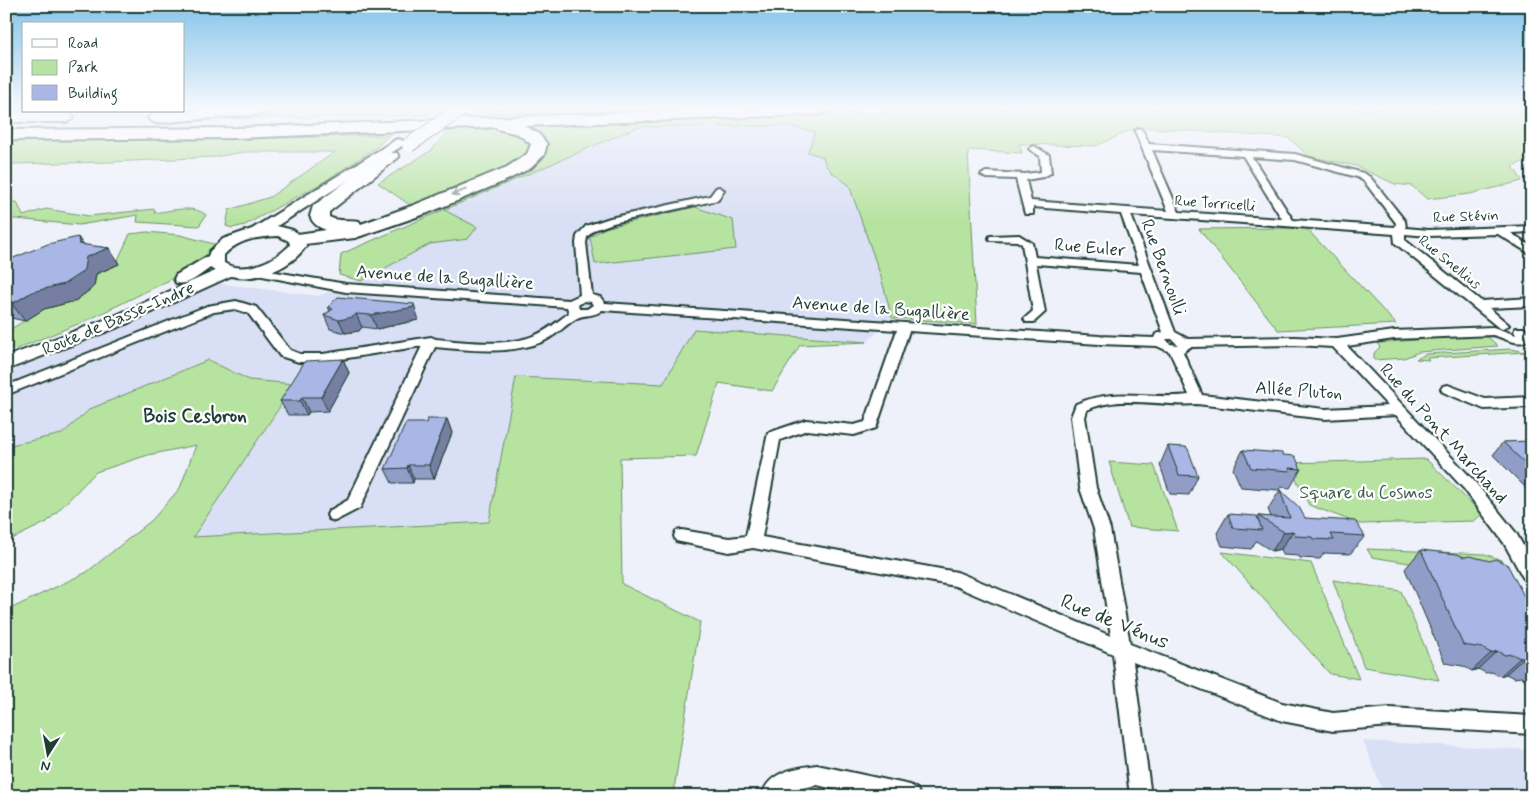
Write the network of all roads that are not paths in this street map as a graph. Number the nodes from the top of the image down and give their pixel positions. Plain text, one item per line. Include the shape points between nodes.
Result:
1 (539, 146) edge
2 (1146, 147) joint
3 (399, 148) junction
4 (1034, 149) dead end
5 (1246, 154) junction
6 (986, 175) dead end
7 (1020, 176) junction
8 (719, 190) dead end
9 (427, 205) junction
10 (1125, 212) junction
11 (1175, 215) junction
12 (1290, 223) junction
13 (1532, 229) edge
14 (1500, 230) junction
15 (1402, 231) junction
16 (258, 232) junction
17 (293, 236) junction
18 (994, 238) dead end
19 (1532, 252) edge
20 (286, 258) junction
21 (214, 259) junction
22 (1031, 260) junction
23 (1146, 269) junction
24 (229, 271) junction
25 (252, 271) junction
26 (316, 283) junction
27 (586, 297) junction
28 (1532, 302) edge
29 (1478, 305) junction
30 (599, 306) junction
31 (574, 308) junction
32 (1030, 319) dead end
33 (904, 327) junction
34 (1501, 328) junction
35 (1524, 333) edge
36 (431, 341) junction
37 (1173, 342) junction
38 (1337, 343) junction
39 (1532, 349) edge
40 (6, 358) edge
41 (6, 364) edge
42 (1448, 389) dead end
43 (6, 391) edge
44 (1197, 399) junction
45 (1532, 402) edge
46 (1399, 410) junction
47 (335, 515) dead end
48 (682, 536) dead end
49 (753, 542) junction
50 (1532, 578) edge
51 (1122, 648) junction
52 (1532, 726) edge
53 (772, 796) edge
54 (910, 796) edge
55 (1142, 796) edge

1 -> 9 highway via 533,158 518,168
2 - 5 street, Rue Snellius
2 - 11 street
3 - 9 highway via 325,204 320,210 320,220 327,225 353,226
3 - 16 main road
3 - 17 main road via 300,215 292,223
4 - 7 street via 1044,155 1046,173
5 - 12 street
5 - 15 street, Rue Snellius via 1295,157 1360,175 1401,223
6 - 7 street
7 - 10 street, Rue Torricelli via 1028,209
8 - 27 street via 714,198 590,228 582,236 581,243
9 - 17 highway via 367,229 333,236
10 - 11 street, Rue Torricelli
10 - 23 street, Rue Bernoulli
11 - 12 street, Rue Torricelli
12 - 15 street, Rue Torricelli
13 - 14 street, Rue Stévin
14 - 15 street, Rue Stévin
14 - 19 street
15 - 29 street, Rue Snellius via 1399,241
16 - 17 main road
16 - 21 main road, Route de Basse-Indre via 227,244
17 - 20 main road via 298,246
18 - 22 street via 1019,238 1027,243
20 - 25 main road
20 - 26 street, Avenue de la Bugallière via 287,269
21 - 24 main road via 219,268
21 - 40 main road, Route de Basse-Indre via 200,270 108,315
22 - 23 street, Rue Euler
22 - 32 street via 1039,312
23 - 37 street, Rue Bernoulli
24 - 25 main road
24 - 41 main road, Route de Basse-Indre via 118,321
25 - 26 street, Avenue de la Bugallière
26 - 31 street, Avenue de la Bugallière
27 - 30 street via 597,300
27 - 31 street via 577,300
28 - 29 street
29 - 34 street, Rue Snellius
30 - 31 street, Avenue de la Bugallière via 590,313
30 - 33 street, Avenue de la Bugallière
31 - 36 street via 559,327 522,343 482,347
33 - 37 street, Avenue de la Bugallière
33 - 49 street via 871,425 854,430 806,426 772,437
34 - 35 street, Avenue de la Bugallière via 1508,337
34 - 38 street, Avenue de la Bugallière via 1394,334
35 - 39 street, Avenue de la Bugallière
36 - 43 street via 323,358 299,358 285,353 252,310 236,305 211,308
36 - 47 street via 354,504
37 - 38 street, Avenue de la Bugallière
37 - 44 street, Rue Bernoulli
38 - 46 street, Rue du Pont Marchand
42 - 45 street via 1484,404
44 - 46 street, Allée Pluton via 1325,414
44 - 51 street, Allée Pluton via 1184,402 1111,398 1091,401 1079,412 1088,488 1102,529
46 - 50 street, Rue du Pont Marchand via 1470,486 1510,538
48 - 49 street, Rue de Vénus via 729,544
49 - 51 street, Rue de Vénus via 957,580
51 - 52 street, Rue de Vénus via 1282,712 1333,722 1390,717
51 - 55 street
53 - 54 street via 789,780 817,775

